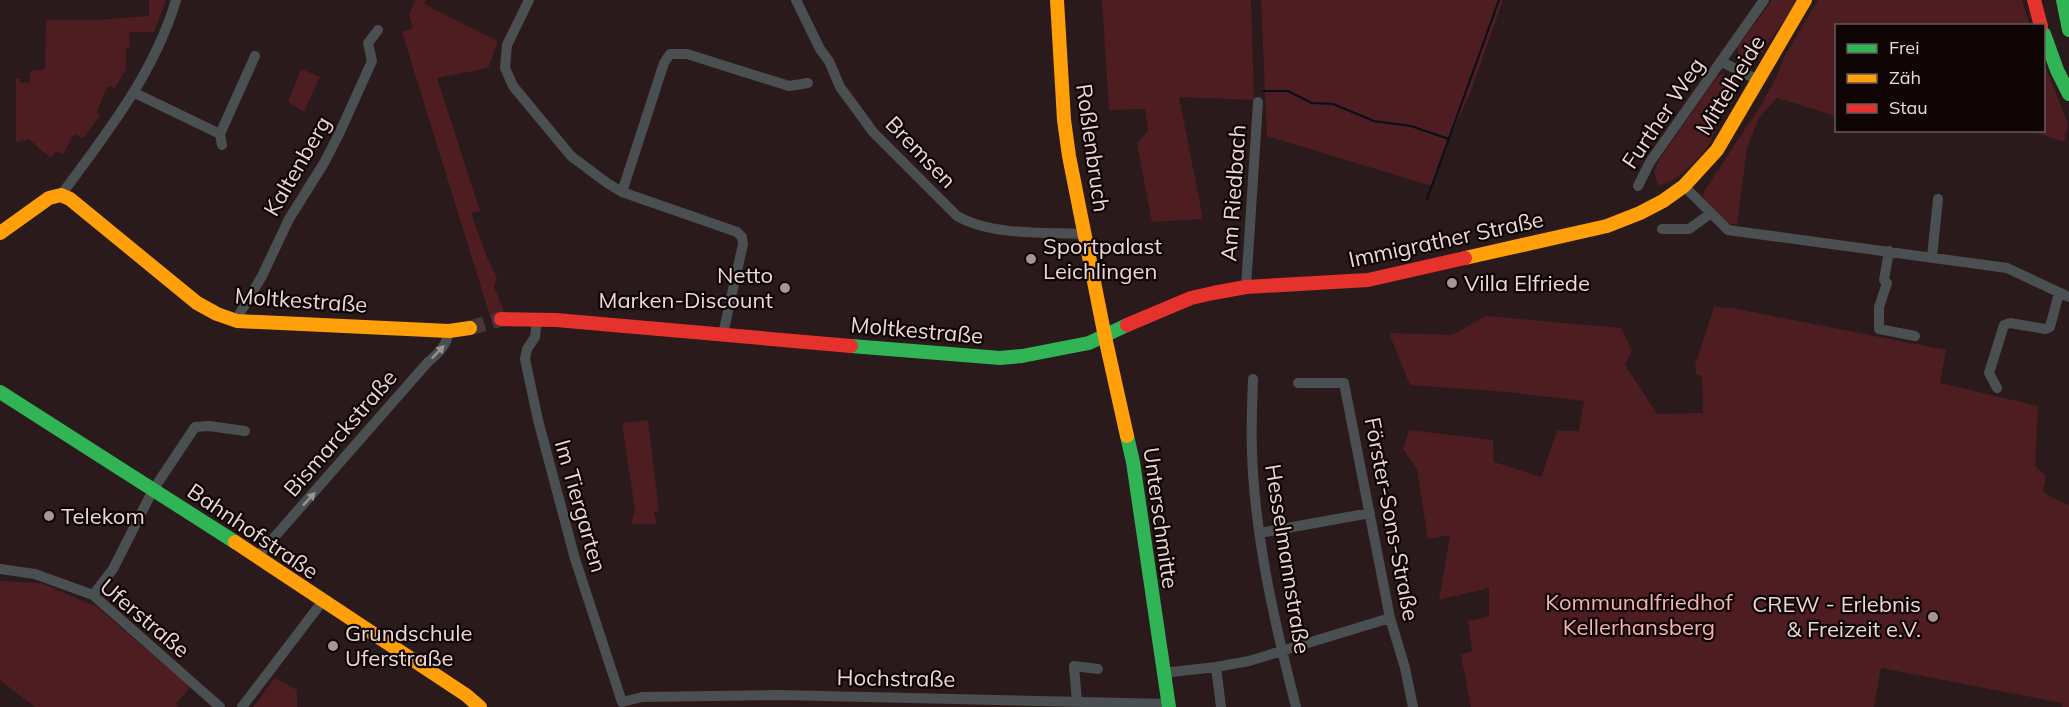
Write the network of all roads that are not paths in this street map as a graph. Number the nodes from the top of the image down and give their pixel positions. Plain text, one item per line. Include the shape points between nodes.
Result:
1 (176, 0) edge
2 (529, 0) edge
3 (796, 0) edge
4 (1057, 0) edge
5 (1764, 0) edge
6 (1804, 0) edge
7 (2034, 0) edge
8 (2063, 0) edge
9 (2040, 24) edge
10 (378, 30) dead end
11 (2069, 30) edge
12 (2045, 39) edge
13 (255, 56) dead end
14 (1722, 62) junction
15 (1758, 80) junction
16 (808, 83) dead end
17 (135, 93) junction
18 (2069, 94) edge
19 (1258, 102) dead end
20 (1638, 186) dead end
21 (1684, 186) junction
22 (622, 192) junction
23 (61, 195) junction
24 (1938, 199) dead end
25 (1710, 214) junction
26 (2, 227) edge
27 (1662, 229) dead end
28 (1085, 234) junction
29 (1889, 251) junction
30 (1932, 257) junction
31 (1246, 287) junction
32 (2064, 295) edge
33 (501, 319) tunnel mouth
34 (537, 319) junction
35 (238, 320) junction
36 (470, 328) tunnel mouth
37 (449, 331) junction
38 (723, 334) junction
39 (1915, 336) dead end
40 (1105, 337) junction
41 (1253, 379) dead end
42 (1298, 383) dead end
43 (1997, 388) dead end
44 (0, 392) edge
45 (245, 431) dead end
46 (153, 490) junction
47 (1370, 513) junction
48 (1260, 533) junction
49 (256, 558) junction
50 (0, 569) edge
51 (93, 595) junction
52 (322, 602) junction
53 (1390, 618) junction
54 (1282, 651) junction
55 (1216, 667) junction
56 (1098, 669) dead end
57 (1163, 673) junction
58 (622, 702) joint
59 (1077, 702) junction
60 (987, 703) edge
61 (477, 706) edge
62 (1169, 706) edge
63 (220, 707) edge
64 (242, 707) edge
65 (1221, 707) edge
66 (1296, 707) edge
67 (1413, 707) edge

1 - 17 street
2 - 22 street via 507,45 505,68 513,86 572,156
3 - 28 street, Bremsen via 840,87 873,132 957,216 979,226
4 - 28 main road, Roßlenbruch via 1067,142
5 - 14 street, Further Weg
6 - 15 main road, Mittelheide
7 - 9 main road
8 - 11 main road
10 - 35 street, Kaltenberg via 368,43 372,61 339,134 289,219
12 - 18 main road
13 - 17 street via 221,139
14 - 15 street, Further Weg
14 - 20 street, Further Weg via 1650,162
15 - 21 main road, Mittelheide via 1717,150
16 - 22 street via 789,86 687,54 670,54
17 - 23 street
19 - 31 street, Am Riedbach
21 - 25 street
21 - 31 main road, Immigrather Straße via 1640,213 1595,230 1368,280
22 - 38 street via 742,237
23 - 26 main road via 49,198
23 - 35 main road, Moltkestraße via 197,303
24 - 30 street
25 - 27 street via 1689,229
25 - 29 street via 1728,230
28 - 40 main road, Roßlenbruch
29 - 30 street
29 - 39 street via 1879,329
30 - 32 street via 2007,268
31 - 40 main road, Immigrather Straße via 1185,300
32 - 43 street via 2050,327 2010,323 2004,326 1989,373
33 - 34 main road, Moltkestraße
34 - 38 main road, Moltkestraße
34 - 58 street, Im Tiergarten via 535,337 525,359 537,420 574,559
35 - 37 main road, Moltkestraße
36 - 37 main road, Moltkestraße
49 -> 37 street, Bismarckstraße via 440,351
38 - 40 main road, Moltkestraße via 1000,358
40 - 57 main road, Unterschmitte via 1132,462
41 - 48 street, Hesselmannstraße via 1252,455
42 - 47 street, Förster-Sons-Straße via 1344,383
44 - 46 main road, Bahnhofstraße
45 - 46 street via 195,427
46 - 49 main road, Bahnhofstraße
46 - 51 street via 113,569
47 - 48 street
47 - 53 street, Förster-Sons-Straße
48 - 54 street, Hesselmannstraße
49 - 52 main road, Bahnhofstraße
50 - 51 street, Uferstraße via 35,574
51 - 63 street, Uferstraße
52 - 61 main road, Bahnhofstraße
52 - 64 street
53 - 54 street
53 - 67 street, Förster-Sons-Straße
54 - 55 street
54 - 66 street, Hesselmannstraße
55 - 57 street
55 - 65 street
56 - 59 street via 1074,666
57 - 62 main road, Unterschmitte
58 - 60 street, Hochstraße via 642,697 715,695
59 - 60 street, Hochstraße
59 - 62 street, Hochstraße

